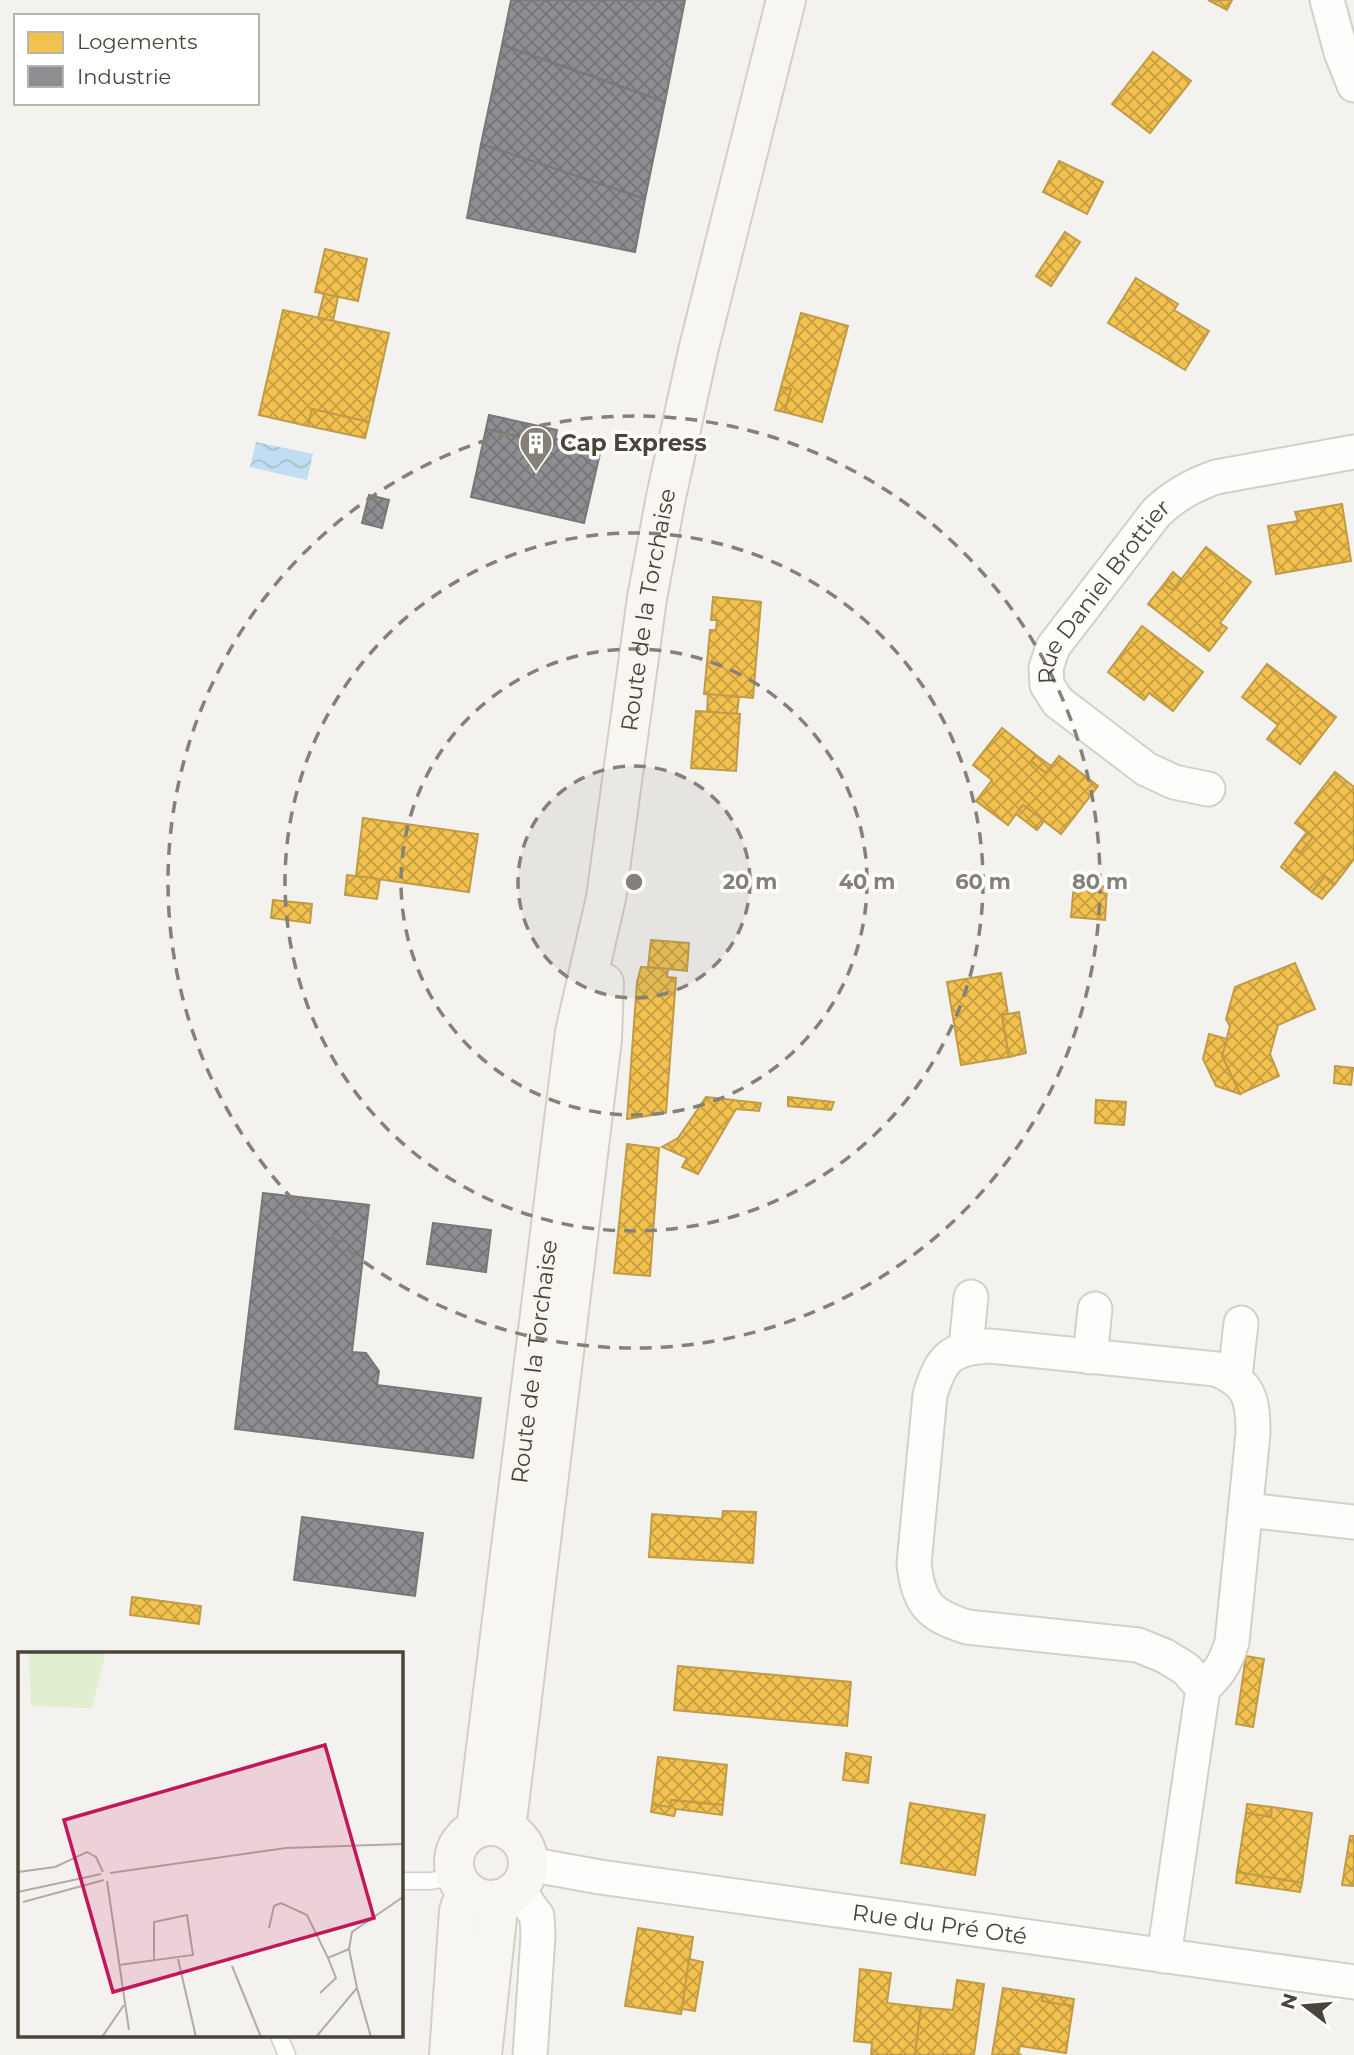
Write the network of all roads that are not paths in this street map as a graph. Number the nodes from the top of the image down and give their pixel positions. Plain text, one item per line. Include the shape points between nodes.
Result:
1 (786, 0) edge
2 (1327, 0) edge
3 (1354, 85) edge
4 (1354, 452) edge
5 (1208, 789) dead end
6 (971, 1297) dead end
7 (1095, 1309) dead end
8 (1241, 1323) dead end
9 (966, 1348) junction
10 (1090, 1357) junction
11 (1235, 1377) junction
12 (1246, 1510) junction
13 (1354, 1522) edge
14 (1203, 1688) junction
15 (491, 1829) junction
16 (402, 1881) edge
17 (493, 1884) junction
18 (1164, 1956) junction
19 (1354, 1982) edge
20 (280, 2038) edge
21 (287, 2055) edge
22 (449, 2055) edge
23 (482, 2055) edge
24 (530, 2055) edge

1 - 15 main road, Route de la Torchaise via 698,351 647,598 606,898 602,1039
2 - 3 street
4 - 5 street, Rue Daniel Brottier via 1216,477 1172,497 1053,648 1046,668 1047,685 1058,702 1146,769 1174,782
6 - 9 street
7 - 10 street
8 - 11 street
9 - 10 street via 989,1346
9 - 14 street via 936,1372 930,1395 914,1564 926,1607 943,1620 967,1627 1138,1645 1186,1669
10 - 11 street via 1216,1369
11 - 12 street via 1248,1392 1253,1410
12 - 13 street
12 - 14 street via 1232,1642 1225,1663
14 - 18 street
15 - 17 main road via 522,1843 527,1853
15 - 17 main road via 467,1836 455,1854
16 - 17 lane
17 - 18 street, Rue du Pré Oté via 600,1877
17 - 22 main road via 459,1911
17 - 23 main road
17 - 24 street via 537,1916
18 - 19 street, Rue du Pré Oté
20 - 21 lane

